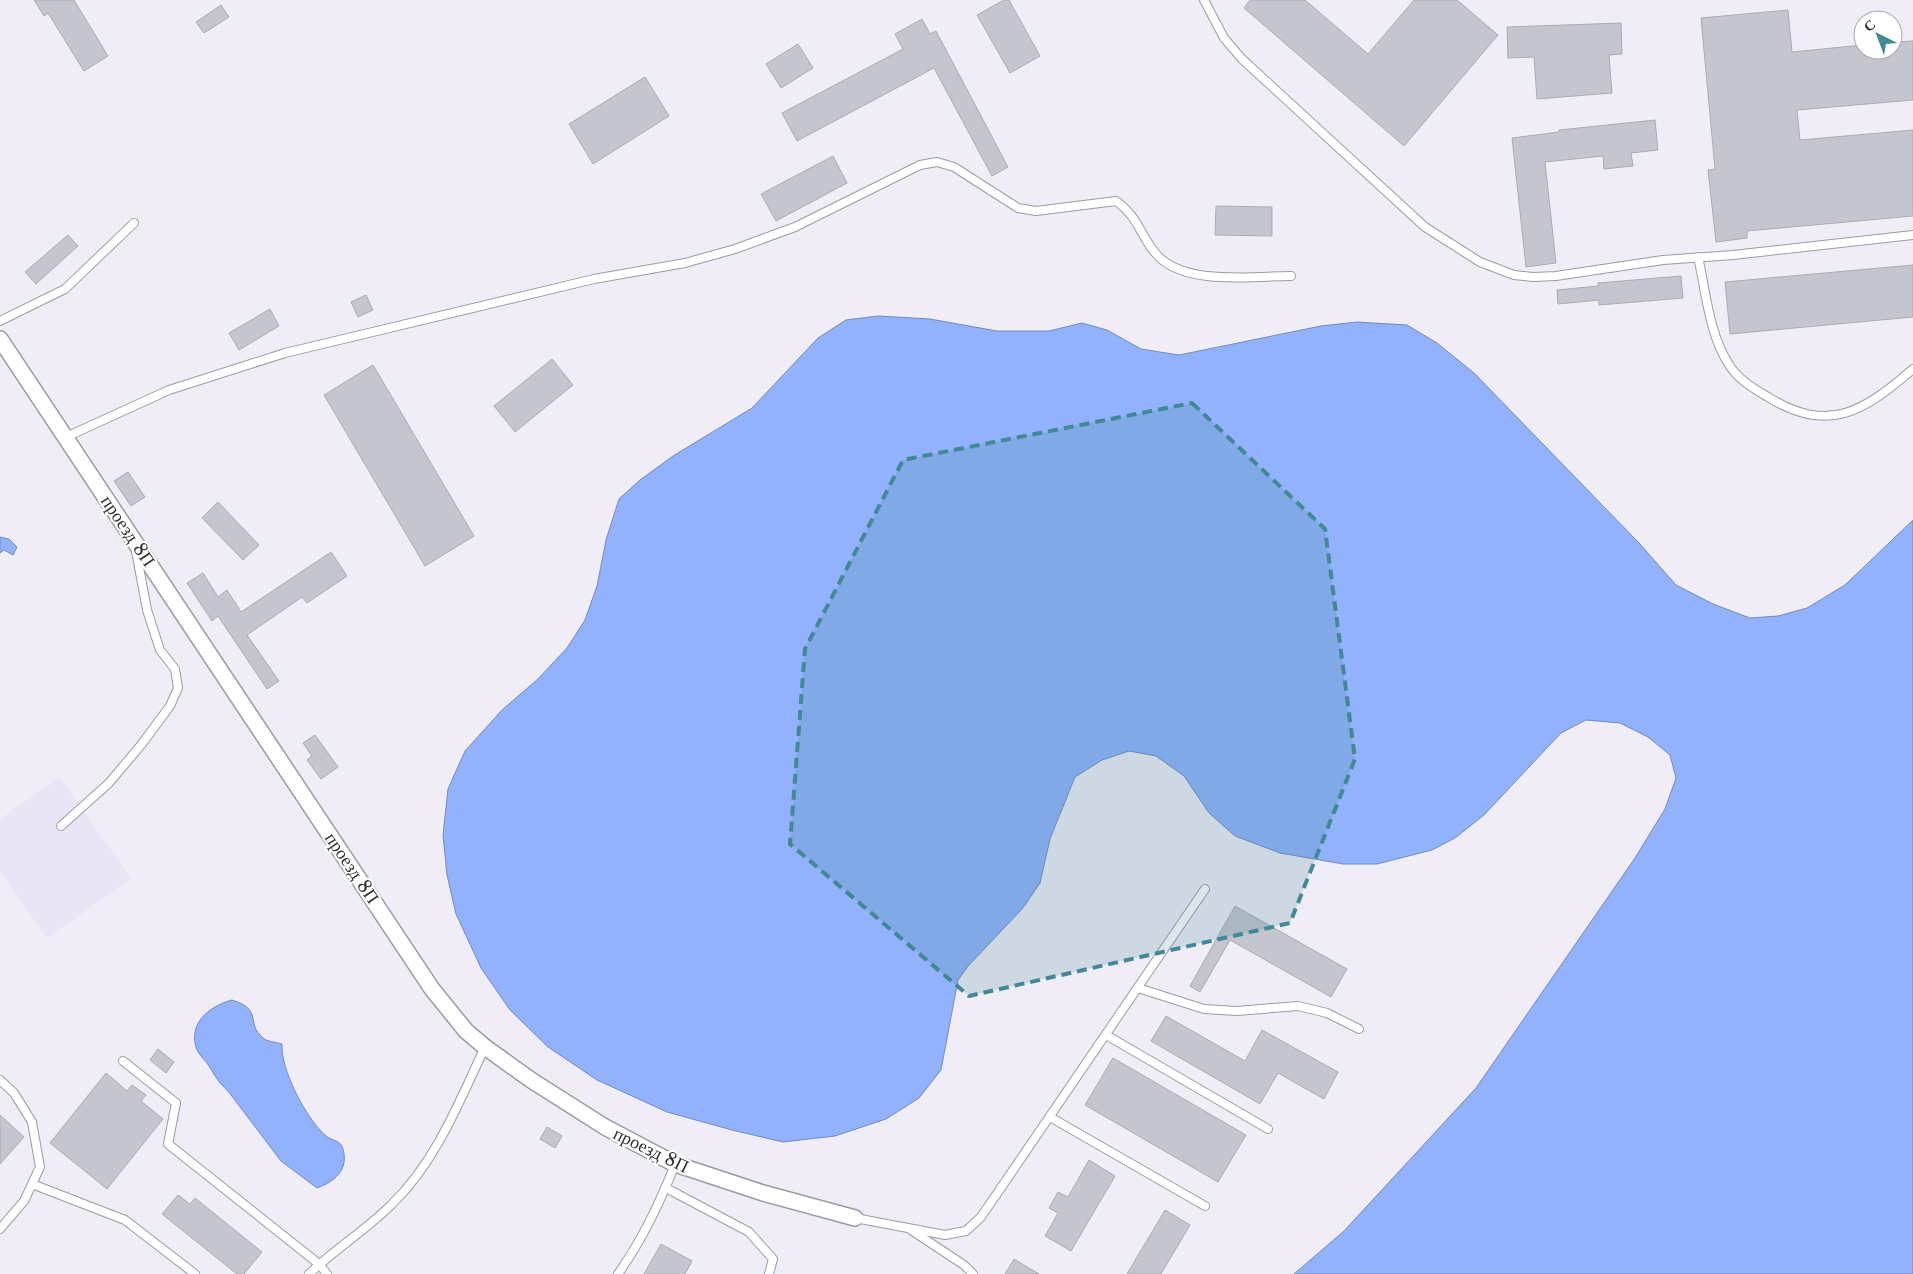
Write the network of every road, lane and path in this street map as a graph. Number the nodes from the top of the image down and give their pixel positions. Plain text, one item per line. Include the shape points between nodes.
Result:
1 (1204, 0) edge
2 (134, 223) dead end
3 (1913, 235) edge
4 (1698, 257) junction
5 (1291, 276) dead end
6 (0, 321) edge
7 (0, 339) edge
8 (1913, 369) edge
9 (66, 437) junction
10 (135, 540) junction
11 (61, 826) dead end
12 (1205, 889) dead end
13 (1138, 988) junction
14 (1359, 1029) dead end
15 (1106, 1035) junction
16 (485, 1047) junction
17 (123, 1061) dead end
18 (0, 1080) edge
19 (1050, 1117) junction
20 (1268, 1129) dead end
21 (675, 1164) junction
22 (32, 1184) junction
23 (666, 1188) junction
24 (1205, 1206) dead end
25 (855, 1218) joint
26 (907, 1228) junction
27 (0, 1229) edge
28 (319, 1264) junction
29 (195, 1274) edge
30 (308, 1274) edge
31 (327, 1274) edge
32 (618, 1274) edge
33 (769, 1274) edge
34 (973, 1274) edge

1 - 4 lane via 1224,38 1242,59 1425,227 1480,262 1533,277
2 - 6 lane via 65,288
3 - 4 lane
4 - 8 lane via 1717,340 1728,364 1744,382 1783,406 1809,416 1838,416 1882,395
5 - 9 lane via 1213,277 1192,274 1158,256 1129,210 1116,201 1036,211 1018,208 954,167 937,162 920,166 795,227 735,249 685,263 594,279 285,354 170,390
7 - 9 street, проезд 8П
9 - 10 street, проезд 8П
10 - 11 lane via 146,610 160,650 175,669 178,688 170,706 135,753 109,783
10 - 16 street, проезд 8П via 432,989 466,1031
12 - 13 lane
13 - 14 lane via 1204,1009 1237,1011 1298,1006 1327,1013
13 - 15 lane
15 - 19 lane
15 - 20 lane
16 - 21 street, проезд 8П via 605,1127
16 - 28 lane via 446,1130 417,1176 359,1234
17 - 28 lane via 176,1103 168,1144
18 - 22 lane via 14,1093 32,1122 40,1167
19 - 24 lane
19 - 26 lane via 981,1218 966,1232 945,1235
21 - 23 lane
21 - 25 street, проезд 8П
22 - 27 lane via 24,1201
22 - 29 lane via 124,1220
23 - 32 lane
23 - 33 lane via 749,1232 773,1260
25 - 26 lane
26 - 34 lane
28 - 30 lane
28 - 31 lane

